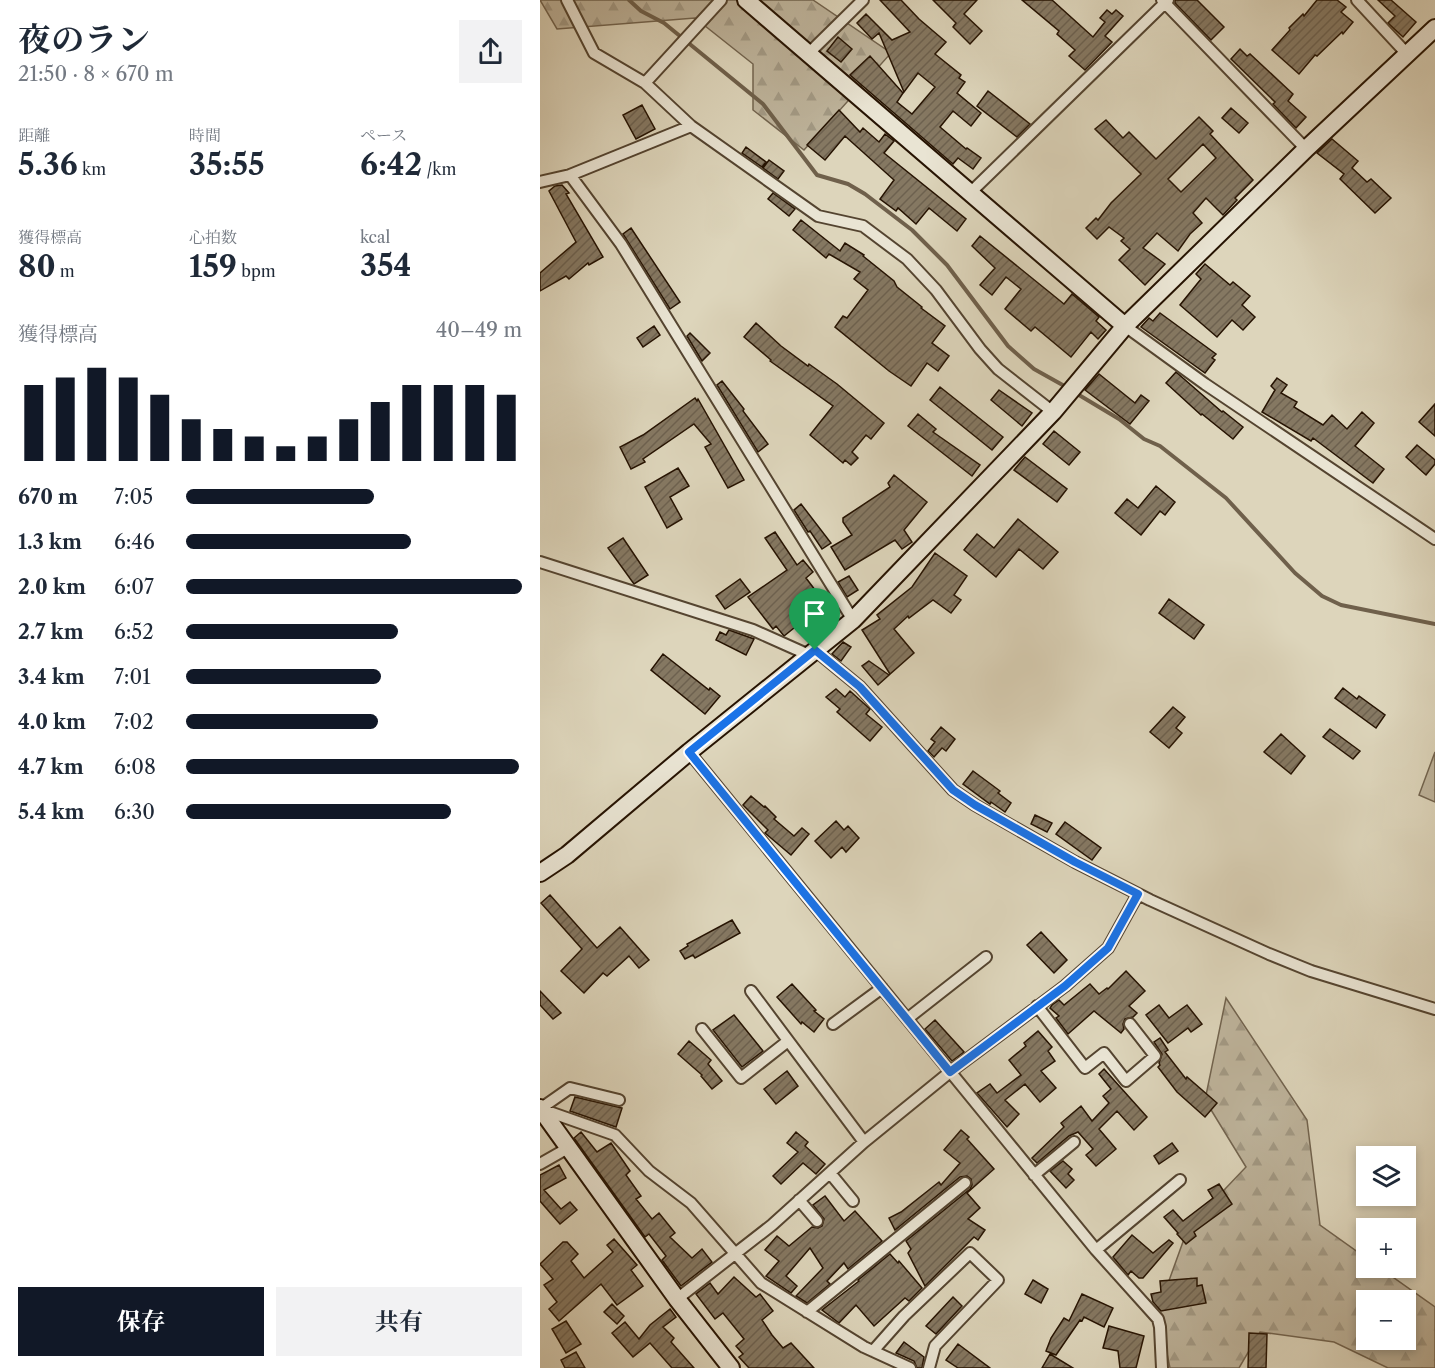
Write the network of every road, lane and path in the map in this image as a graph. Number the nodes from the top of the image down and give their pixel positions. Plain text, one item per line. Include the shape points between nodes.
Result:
1 (567, 0) edge
2 (721, 0) edge
3 (746, 0) edge
4 (863, 0) edge
5 (1357, 0) edge
6 (1165, 1) edge
7 (1435, 28) edge
8 (808, 54) junction
9 (1407, 54) junction
10 (645, 83) junction
11 (691, 126) junction
12 (1306, 149) junction
13 (570, 175) junction
14 (540, 182) edge
15 (971, 192) junction
16 (1125, 326) junction
17 (1053, 412) junction
18 (1435, 539) edge
19 (540, 562) edge
20 (853, 620) junction
21 (812, 652) junction
22 (689, 752) junction
23 (540, 873) edge
24 (1138, 894) junction
25 (986, 957) dead end
26 (882, 988) junction
27 (751, 991) dead end
28 (1037, 1006) junction
29 (1435, 1009) edge
30 (907, 1019) junction
31 (833, 1024) dead end
32 (1130, 1024) dead end
33 (702, 1029) dead end
34 (788, 1041) junction
35 (950, 1072) junction
36 (619, 1100) dead end
37 (540, 1109) edge
38 (864, 1142) junction
39 (1074, 1143) dead end
40 (568, 1148) junction
41 (540, 1164) edge
42 (830, 1173) junction
43 (1034, 1175) junction
44 (1180, 1180) dead end
45 (965, 1183) dead end
46 (799, 1200) junction
47 (853, 1201) dead end
48 (817, 1221) dead end
49 (1095, 1250) junction
50 (736, 1253) junction
51 (677, 1299) junction
52 (807, 1312) junction
53 (873, 1351) junction
54 (731, 1368) edge
55 (910, 1368) edge
56 (929, 1368) edge
57 (1162, 1368) edge

1 - 10 street via 594,53
2 - 10 street
3 - 8 street
4 - 8 street
5 - 9 street
6 - 12 street
6 - 15 street
7 - 9 street
8 - 15 street
9 - 12 street
10 - 11 street
11 - 13 street
11 - 17 street via 818,216 863,226 907,259 998,369
12 - 16 street
13 - 14 street
13 - 20 street via 621,244
15 - 16 street
16 - 17 street
16 - 18 street
17 - 20 street
19 - 21 street
20 - 21 street
21 - 22 street
21 - 24 street via 860,687 953,790
22 - 23 street via 567,855
22 - 26 street
24 - 28 street via 1108,948
24 - 29 street via 1311,971
25 - 30 street
26 - 30 street
26 - 31 street
27 - 34 street
28 - 32 street via 1085,1068 1104,1053 1126,1081 1155,1056
28 - 35 street
30 - 35 street
33 - 34 street via 741,1078
34 - 38 street
35 - 38 street
35 - 43 street
36 - 37 street via 570,1088
37 - 40 street
37 - 50 street via 615,1135 649,1171 691,1203
38 - 42 street
39 - 43 street
40 - 41 street
40 - 51 street
42 - 46 street
42 - 47 street
43 - 49 street
44 - 49 street
45 - 52 street
46 - 48 street
46 - 50 street
49 - 57 street via 1158,1319
50 - 51 street
50 - 52 street via 761,1283
51 - 54 street
52 - 53 street
53 - 55 street
53 - 56 street via 970,1253 998,1280 935,1346

